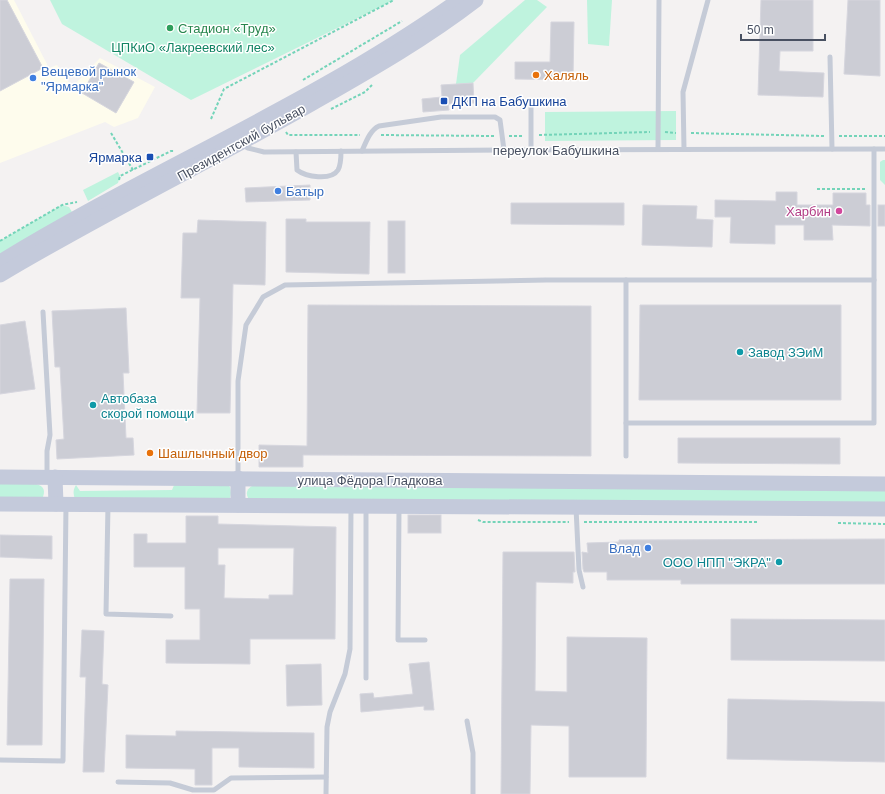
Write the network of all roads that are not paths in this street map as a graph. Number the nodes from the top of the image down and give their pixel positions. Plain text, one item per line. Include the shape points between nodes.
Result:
1 (459, 0) edge
2 (476, 0) edge
3 (659, 0) edge
4 (708, 0) edge
5 (830, 56) dead end
6 (531, 103) dead end
7 (236, 140) junction
8 (658, 149) junction
9 (684, 149) junction
10 (832, 149) junction
11 (874, 149) junction
12 (885, 149) edge
13 (504, 150) junction
14 (531, 150) junction
15 (341, 151) junction
16 (362, 151) junction
17 (296, 152) junction
18 (0, 262) edge
19 (0, 275) edge
20 (626, 280) junction
21 (874, 280) junction
22 (44, 312) dead end
23 (626, 423) junction
24 (626, 456) dead end
25 (0, 477) edge
26 (51, 477) junction
27 (238, 478) junction
28 (740, 483) junction
29 (885, 484) edge
30 (0, 504) edge
31 (61, 504) junction
32 (108, 504) junction
33 (238, 505) junction
34 (351, 506) junction
35 (366, 506) junction
36 (399, 506) junction
37 (576, 507) junction
38 (739, 508) junction
39 (885, 508) edge
40 (583, 588) dead end
41 (171, 616) dead end
42 (425, 640) dead end
43 (366, 678) dead end
44 (467, 721) dead end
45 (0, 760) edge
46 (326, 777) junction
47 (118, 782) dead end
48 (326, 794) edge
49 (473, 794) edge

1 - 7 main road, Президентский бульвар via 391,46 288,106
2 - 7 main road, Президентский бульвар via 396,56
3 - 8 lane
4 - 9 lane via 683,92
5 - 10 lane
6 - 14 lane
7 - 17 lane, переулок Бабушкина via 248,148 264,152
7 - 18 main road, Президентский бульвар via 83,214
7 - 19 main road, Президентский бульвар
8 - 9 lane, переулок Бабушкина
8 - 14 lane, переулок Бабушкина
9 - 10 lane, переулок Бабушкина
10 - 11 lane, переулок Бабушкина
11 - 12 lane, переулок Бабушкина
11 - 21 lane
13 - 14 lane, переулок Бабушкина
13 - 16 lane, переулок Бабушкина
13 - 16 lane via 500,120 495,116 440,117 379,126 370,135
15 - 16 lane, переулок Бабушкина
15 - 17 lane, переулок Бабушкина
15 - 17 lane via 340,168 335,174 327,176 302,174 298,170
20 - 21 lane
20 - 23 lane
20 - 27 lane via 285,285 263,297 246,325 238,381
21 - 23 lane via 874,423
22 - 26 lane via 50,435 47,451
23 - 24 lane
25 - 26 main road, улица Фёдора Гладкова
26 - 27 main road, улица Фёдора Гладкова
26 - 31 main road
27 - 28 main road, улица Фёдора Гладкова
27 - 33 main road
28 - 29 main road, улица Фёдора Гладкова
28 - 38 main road
30 - 31 main road, улица Фёдора Гладкова
31 - 32 main road, улица Фёдора Гладкова
31 - 45 lane via 63,761
32 - 33 main road, улица Фёдора Гладкова
32 - 41 lane via 106,614
33 - 34 main road, улица Фёдора Гладкова
34 - 35 main road, улица Фёдора Гладкова
34 - 46 lane via 350,649 345,674 327,727
35 - 36 main road, улица Фёдора Гладкова
35 - 43 lane
36 - 37 main road, улица Фёдора Гладкова
36 - 42 lane via 398,640
37 - 38 main road, улица Фёдора Гладкова
37 - 40 lane via 579,570
38 - 39 main road, улица Фёдора Гладкова
44 - 49 lane via 473,753
46 - 47 lane via 231,778 214,790 193,790 170,783
46 - 48 lane

